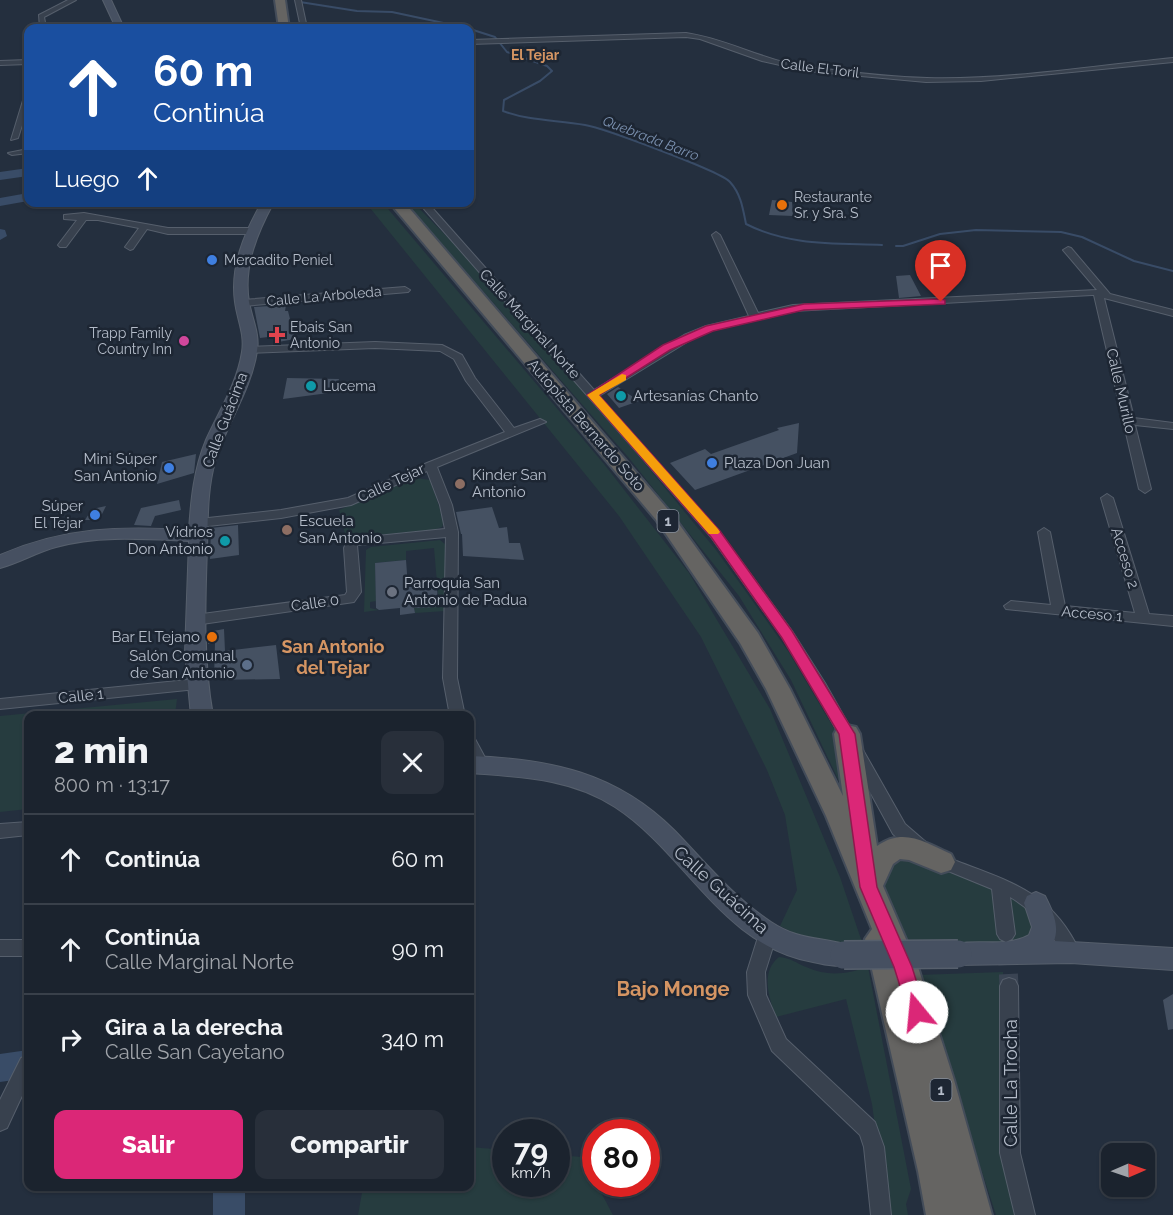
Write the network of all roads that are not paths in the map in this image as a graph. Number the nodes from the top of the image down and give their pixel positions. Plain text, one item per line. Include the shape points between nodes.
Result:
1 (72, 0) edge
2 (106, 0) edge
3 (280, 0) edge
4 (298, 0) edge
5 (42, 24) edge
6 (118, 24) edge
7 (283, 24) edge
8 (303, 24) edge
9 (474, 42) edge
10 (1173, 60) edge
11 (24, 62) edge
12 (0, 63) edge
13 (24, 108) edge
14 (14, 138) dead end
15 (24, 152) edge
16 (12, 153) dead end
17 (265, 207) edge
18 (400, 207) edge
19 (426, 207) edge
20 (84, 216) junction
21 (67, 217) dead end
22 (145, 226) junction
23 (253, 231) junction
24 (716, 235) dead end
25 (63, 245) dead end
26 (130, 247) dead end
27 (1068, 250) dead end
28 (405, 290) dead end
29 (1102, 294) junction
30 (243, 303) junction
31 (1173, 313) edge
32 (755, 317) junction
33 (250, 350) junction
34 (593, 395) junction
35 (1128, 421) junction
36 (540, 422) dead end
37 (1173, 426) edge
38 (512, 432) junction
39 (431, 465) junction
40 (1145, 489) dead end
41 (1107, 498) dead end
42 (199, 529) junction
43 (452, 532) junction
44 (1044, 532) dead end
45 (0, 562) edge
46 (1011, 606) dead end
47 (1059, 611) junction
48 (1143, 618) junction
49 (195, 620) junction
50 (1173, 621) edge
51 (198, 702) edge
52 (0, 704) edge
53 (457, 711) edge
54 (847, 734) junction
55 (475, 765) edge
56 (24, 829) edge
57 (0, 831) edge
58 (941, 862) junction
59 (1000, 884) junction
60 (868, 887) junction
61 (1036, 903) junction
62 (768, 934) junction
63 (1010, 943) junction
64 (0, 948) edge
65 (24, 948) edge
66 (1071, 952) junction
67 (1173, 959) edge
68 (1009, 986) tunnel mouth
69 (24, 1072) edge
70 (2, 1116) edge
71 (881, 1215) edge
72 (943, 1215) edge
73 (975, 1215) edge
74 (1025, 1215) edge

1 - 5 street via 41,16
2 - 6 main road
3 - 7 highway
4 - 8 street
9 - 10 street, Calle El Toril via 686,35 807,69 926,80 981,79
11 - 12 street
13 - 14 street
15 - 16 street
17 - 23 main road, Calle Guácima
18 - 60 highway, Autopista Bernardo Soto / 1 via 664,517 716,589 778,688
19 - 34 street, Calle Marginal Norte
20 - 21 street
20 - 22 street
20 - 25 street
22 - 23 street via 183,232
22 - 26 street
23 - 30 main road, Calle Guácima via 242,264
24 - 32 street
27 - 29 street, Calle Murillo
28 - 30 street, Calle La Arboleda
29 - 31 street
29 - 32 street via 804,307
29 - 35 street, Calle Murillo
30 - 33 main road, Calle Guácima
32 - 34 street via 688,337
33 - 38 street via 375,345 442,348 458,357 470,379
33 - 42 main road, Calle Guácima via 242,381 209,453
34 - 54 street, Calle Marginal Norte via 716,534 787,634
35 - 37 street
35 - 40 street, Calle Murillo
36 - 38 street, Calle Tejar
38 - 39 street, Calle Tejar
39 - 42 street, Calle Tejar via 340,504
39 - 43 street
41 - 48 street, Acceso 2
42 - 45 main road via 79,534 38,545
42 - 49 main road, Calle Guácima
43 - 49 street, Calle 0 via 352,542 354,592 349,598
43 - 53 street via 450,678
44 - 47 street
46 - 47 street, Acceso 1
47 - 48 street, Acceso 1
48 - 50 street, Acceso 1
49 - 51 main road, Calle Guácima
51 - 52 street, Calle 1
54 - 58 street, Calle Marginal Norte via 899,829
54 - 60 highway
55 - 62 main road, Calle Guácima via 566,776 622,800
56 - 57 street
58 - 59 street, Calle Marginal Norte
58 - 60 highway via 912,849 896,847 883,856
59 - 61 street, Calle Marginal Norte
59 - 63 street
60 - 72 highway, Autopista Bernardo Soto / 1
60 - 73 highway, Autopista Bernardo Soto / 1 via 903,967
61 - 63 main road via 1045,927 1040,942 1031,947
61 - 66 street, Calle Marginal Norte
62 - 63 main road, Calle Guácima, bridge via 806,949 844,955 957,954
62 - 71 street via 756,972 757,995 779,1045 868,1129 874,1147
63 - 66 main road, Calle Guácima
64 - 65 street
66 - 67 main road, Calle Guácima
68 - 74 street, Calle La Trocha via 1010,1153
69 - 70 street

